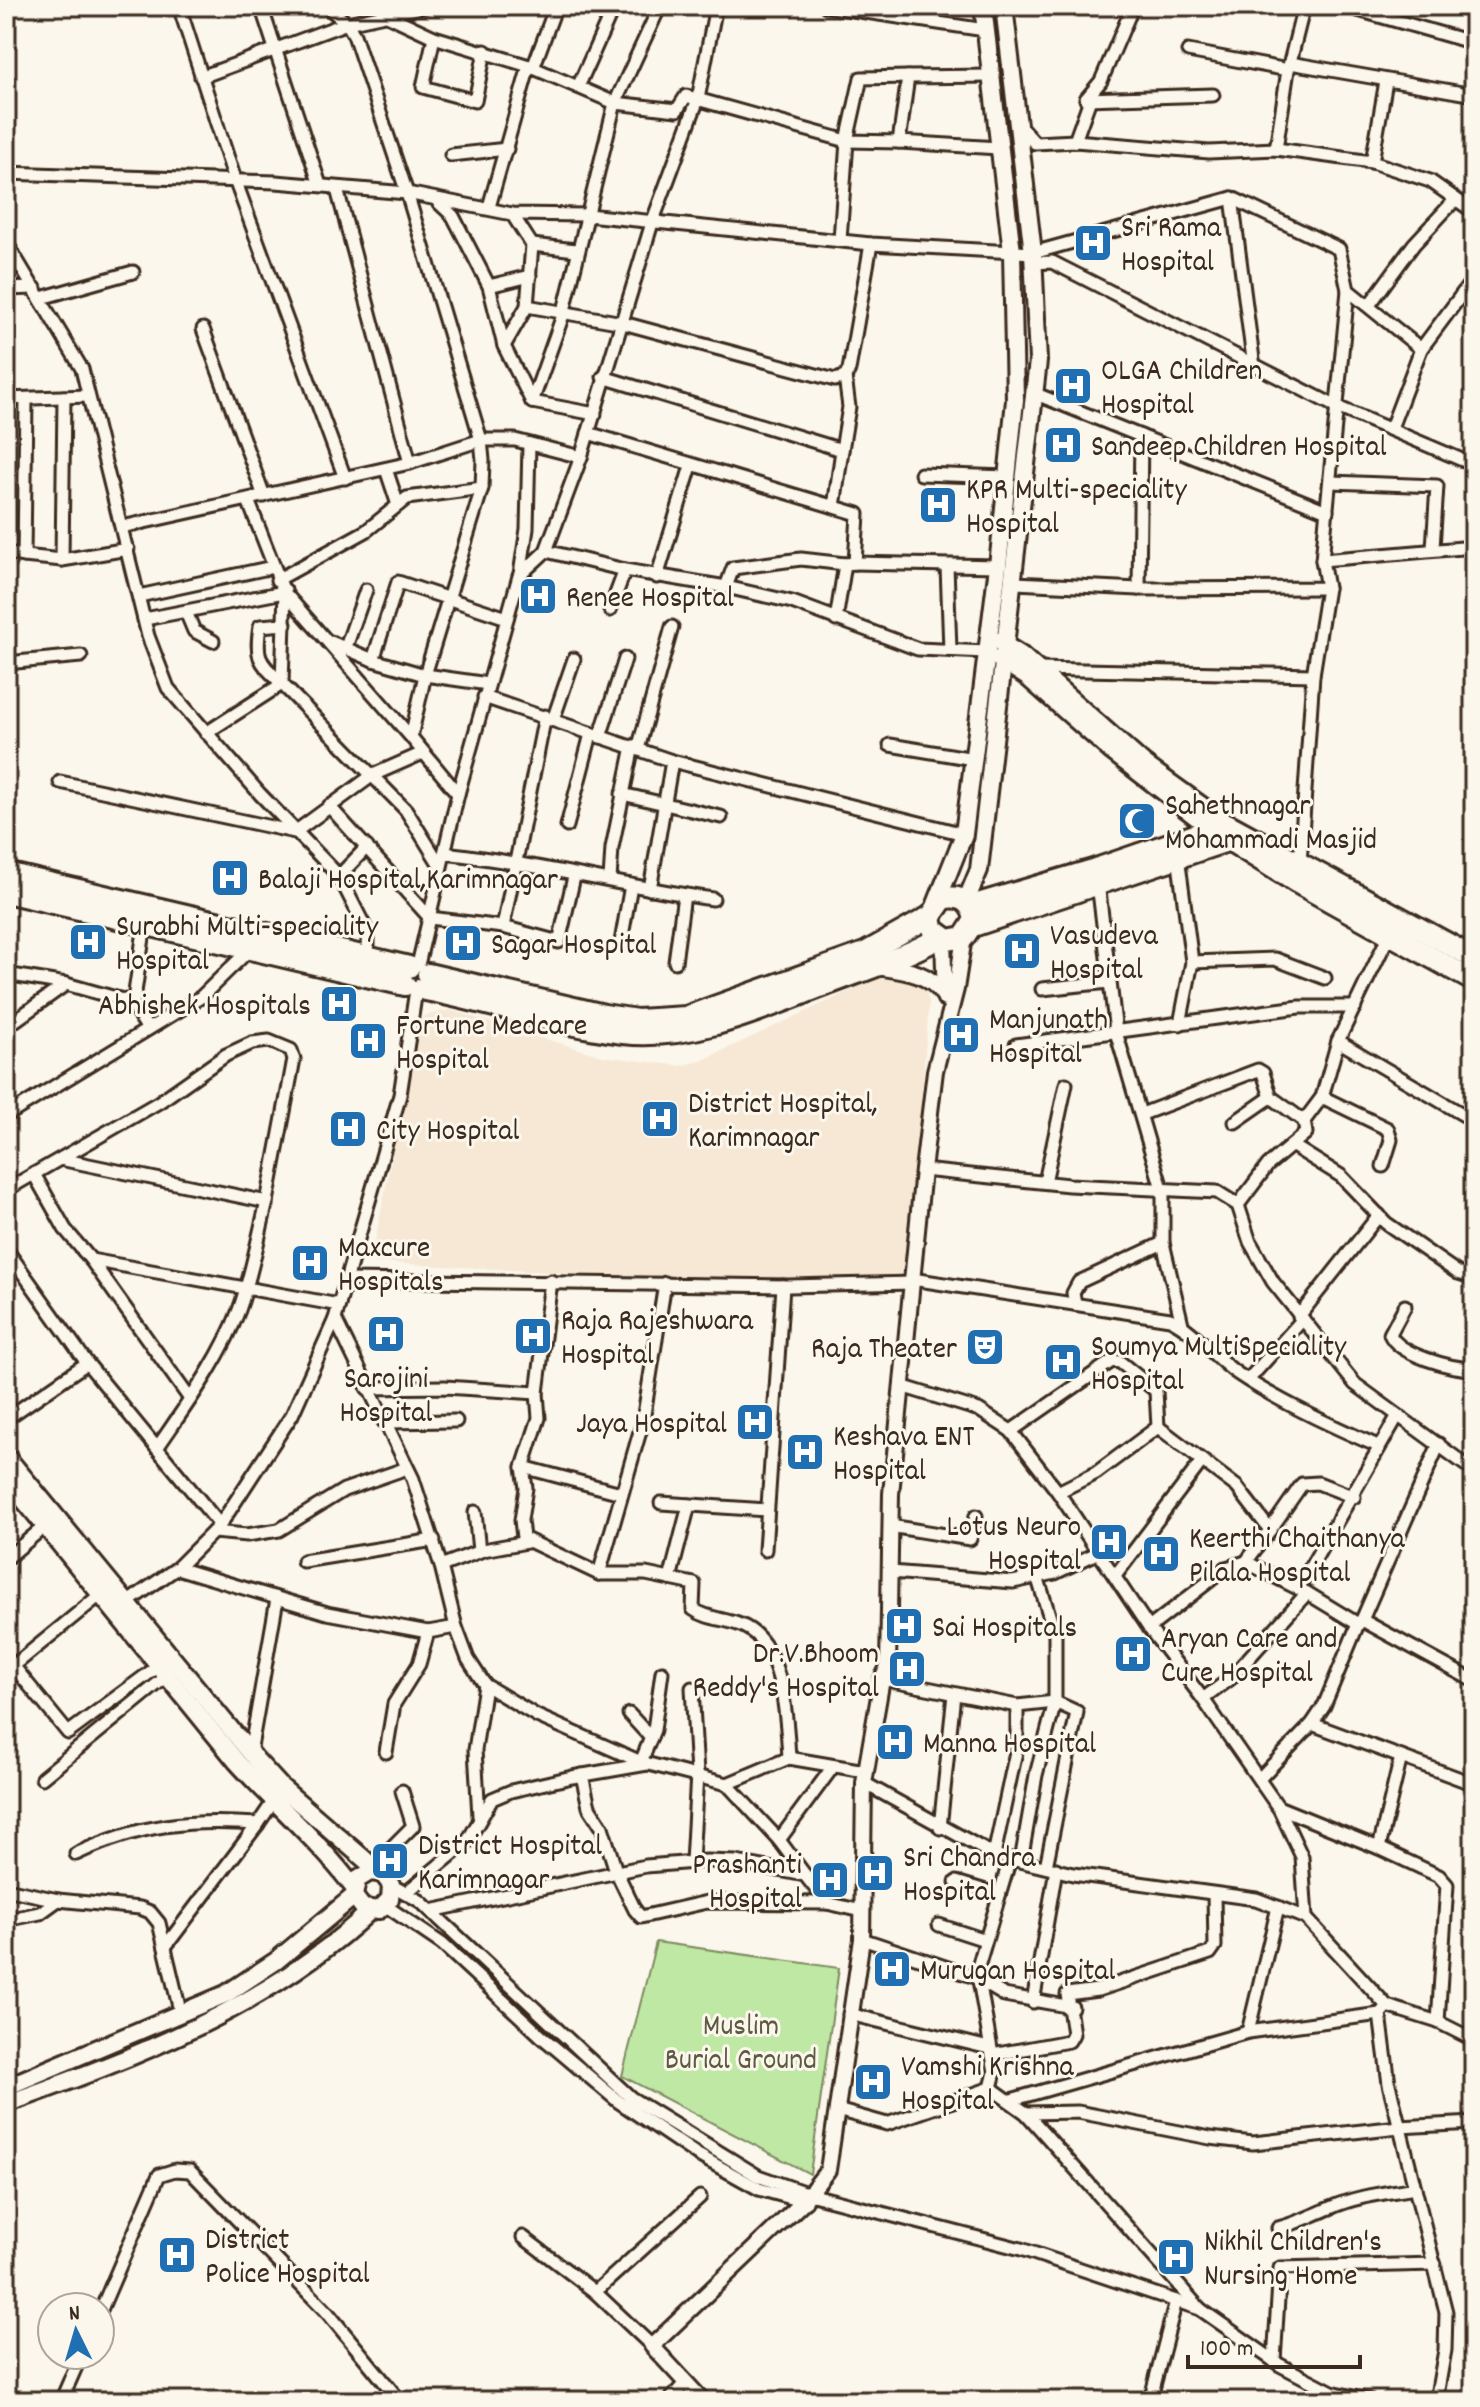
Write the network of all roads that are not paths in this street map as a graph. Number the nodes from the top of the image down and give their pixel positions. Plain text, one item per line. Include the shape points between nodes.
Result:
1 (179, 6) edge
2 (261, 6) edge
3 (326, 6) edge
4 (426, 6) edge
5 (556, 6) edge
6 (614, 6) edge
7 (660, 6) edge
8 (716, 6) edge
9 (826, 6) edge
10 (983, 6) edge
11 (1004, 6) edge
12 (1133, 6) edge
13 (1304, 6) edge
14 (1344, 6) edge
15 (389, 10) edge
16 (869, 10) edge
17 (347, 23) junction
18 (985, 30) junction
19 (434, 37) junction
20 (1474, 43) edge
21 (277, 50) junction
22 (485, 51) junction
23 (1188, 51) dead end
24 (1289, 66) junction
25 (531, 67) junction
26 (991, 76) junction
27 (201, 77) junction
28 (908, 77) junction
29 (1386, 81) junction
30 (578, 87) junction
31 (1213, 95) dead end
32 (1474, 95) edge
33 (698, 99) junction
34 (1086, 99) junction
35 (615, 103) junction
36 (1017, 123) junction
37 (847, 141) junction
38 (1075, 141) junction
39 (899, 142) junction
40 (999, 148) junction
41 (507, 149) junction
42 (1276, 149) junction
43 (451, 155) dead end
44 (1372, 162) junction
45 (6, 173) edge
46 (235, 180) junction
47 (320, 185) junction
48 (337, 189) junction
49 (407, 193) junction
50 (1232, 198) junction
51 (1455, 200) junction
52 (437, 201) junction
53 (489, 207) junction
54 (1474, 212) edge
55 (512, 214) junction
56 (587, 215) junction
57 (652, 223) junction
58 (840, 240) junction
59 (6, 242) edge
60 (871, 244) junction
61 (532, 245) junction
62 (576, 250) junction
63 (1012, 252) junction
64 (1033, 258) junction
65 (133, 272) dead end
66 (530, 276) junction
67 (1474, 278) edge
68 (489, 286) junction
69 (6, 289) edge
70 (1348, 290) junction
71 (38, 293) junction
72 (1370, 304) junction
73 (527, 306) junction
74 (563, 315) junction
75 (623, 323) junction
76 (203, 329) dead end
77 (504, 346) junction
78 (1421, 349) junction
79 (1254, 367) junction
80 (603, 377) junction
81 (845, 377) junction
82 (1036, 394) junction
83 (88, 396) junction
84 (64, 397) junction
85 (6, 399) edge
86 (26, 400) junction
87 (532, 402) junction
88 (1337, 407) junction
89 (595, 414) junction
90 (1391, 428) junction
91 (588, 433) junction
92 (1141, 436) junction
93 (481, 440) junction
94 (529, 444) junction
95 (842, 450) junction
96 (581, 457) junction
97 (410, 463) junction
98 (1474, 465) edge
99 (691, 466) junction
100 (386, 469) junction
101 (921, 474) dead end
102 (1007, 477) junction
103 (345, 478) junction
104 (1331, 482) junction
105 (482, 488) junction
106 (264, 496) junction
107 (248, 500) junction
108 (398, 505) junction
109 (834, 507) junction
110 (1327, 511) junction
111 (122, 527) junction
112 (1474, 547) edge
113 (1433, 548) junction
114 (128, 549) junction
115 (546, 551) junction
116 (6, 553) edge
117 (24, 556) junction
118 (62, 560) junction
119 (1322, 560) junction
120 (850, 564) junction
121 (947, 566) junction
122 (998, 566) junction
123 (273, 567) junction
124 (625, 570) junction
125 (519, 576) junction
126 (657, 577) junction
127 (1015, 583) junction
128 (282, 587) junction
129 (726, 587) junction
130 (1327, 588) junction
131 (1139, 589) junction
132 (366, 590) dead end
133 (448, 595) junction
134 (139, 596) junction
135 (610, 610) dead end
136 (186, 612) junction
137 (507, 618) junction
138 (145, 619) junction
139 (836, 620) junction
140 (285, 624) junction
141 (672, 627) dead end
142 (213, 641) dead end
143 (328, 641) junction
144 (988, 645) junction
145 (346, 647) junction
146 (950, 650) junction
147 (1006, 654) junction
148 (81, 656) dead end
149 (574, 659) dead end
150 (625, 659) dead end
151 (373, 660) junction
152 (6, 663) edge
153 (1037, 669) junction
154 (425, 675) junction
155 (1313, 675) junction
156 (282, 684) junction
157 (488, 684) junction
158 (484, 697) junction
159 (549, 718) junction
160 (206, 733) junction
161 (596, 735) junction
162 (411, 737) junction
163 (890, 745) dead end
164 (635, 747) junction
165 (423, 753) junction
166 (974, 759) junction
167 (672, 761) junction
168 (373, 775) junction
169 (60, 782) dead end
170 (458, 794) junction
171 (622, 794) junction
172 (664, 802) junction
173 (329, 806) junction
174 (721, 817) dead end
175 (567, 826) dead end
176 (295, 832) junction
177 (1229, 832) junction
178 (964, 834) junction
179 (367, 847) junction
180 (1178, 856) junction
181 (442, 859) junction
182 (516, 861) junction
183 (1300, 863) junction
184 (6, 873) edge
185 (339, 876) junction
186 (574, 877) junction
187 (610, 880) junction
188 (1098, 883) junction
189 (631, 885) junction
190 (650, 889) junction
191 (6, 892) edge
192 (684, 895) junction
193 (713, 899) dead end
194 (934, 910) junction
195 (430, 918) junction
196 (145, 924) junction
197 (960, 924) junction
198 (503, 927) junction
199 (1389, 935) junction
200 (621, 942) dead end
201 (249, 950) junction
202 (368, 956) junction
203 (1474, 958) edge
204 (675, 962) dead end
205 (1192, 962) junction
206 (877, 966) junction
207 (6, 974) edge
208 (416, 978) junction
209 (1325, 978) dead end
210 (1474, 981) edge
211 (1109, 982) junction
212 (66, 984) junction
213 (1042, 989) dead end
214 (945, 996) junction
215 (133, 1006) junction
216 (1355, 1007) junction
217 (948, 1016) junction
218 (1180, 1024) junction
219 (6, 1027) edge
220 (148, 1029) junction
221 (1116, 1032) junction
222 (1338, 1041) junction
223 (1016, 1045) dead end
224 (1066, 1084) dead end
225 (1271, 1097) junction
226 (1322, 1097) junction
227 (8, 1109) edge
228 (1142, 1114) junction
229 (1304, 1121) junction
230 (1474, 1121) edge
231 (1235, 1122) dead end
232 (1293, 1146) junction
233 (60, 1159) junction
234 (1383, 1166) dead end
235 (923, 1170) junction
236 (34, 1174) junction
237 (1045, 1182) junction
238 (6, 1190) edge
239 (1163, 1192) junction
240 (267, 1202) junction
241 (1238, 1205) junction
242 (1379, 1215) junction
243 (1163, 1243) junction
244 (6, 1249) edge
245 (91, 1260) junction
246 (1474, 1278) edge
247 (346, 1280) junction
248 (551, 1281) junction
249 (912, 1281) junction
250 (665, 1283) junction
251 (246, 1285) junction
252 (783, 1286) junction
253 (1075, 1304) junction
254 (339, 1305) junction
255 (1405, 1306) dead end
256 (1301, 1317) junction
257 (335, 1319) junction
258 (1182, 1324) junction
259 (87, 1363) junction
260 (1474, 1369) edge
261 (1248, 1380) junction
262 (901, 1386) junction
263 (367, 1388) junction
264 (537, 1393) junction
265 (190, 1399) junction
266 (1397, 1417) junction
267 (6, 1419) edge
268 (456, 1421) dead end
269 (384, 1422) junction
270 (1158, 1427) junction
271 (1011, 1431) junction
272 (1439, 1444) junction
273 (1378, 1446) junction
274 (157, 1448) junction
275 (6, 1456) edge
276 (1202, 1461) junction
277 (523, 1467) junction
278 (407, 1468) junction
279 (1474, 1471) edge
280 (6, 1478) edge
281 (1058, 1492) junction
282 (621, 1493) junction
283 (1354, 1497) junction
284 (661, 1503) dead end
285 (689, 1505) junction
286 (767, 1510) junction
287 (475, 1512) dead end
288 (976, 1516) dead end
289 (45, 1526) junction
290 (890, 1526) junction
291 (217, 1528) junction
292 (1270, 1530) junction
293 (434, 1540) junction
294 (527, 1542) junction
295 (765, 1550) dead end
296 (479, 1551) junction
297 (1099, 1552) junction
298 (6, 1559) edge
299 (303, 1561) dead end
300 (1246, 1562) junction
301 (441, 1566) junction
302 (177, 1568) junction
303 (891, 1572) junction
304 (599, 1574) junction
305 (1115, 1576) junction
306 (670, 1579) junction
307 (1038, 1579) junction
308 (1303, 1590) junction
309 (100, 1595) junction
310 (277, 1599) junction
311 (125, 1604) junction
312 (1360, 1622) junction
313 (456, 1627) junction
314 (1149, 1628) junction
315 (428, 1632) junction
316 (9, 1665) edge
317 (163, 1671) junction
318 (662, 1672) dead end
319 (882, 1679) junction
320 (1474, 1681) edge
321 (485, 1685) junction
322 (692, 1688) dead end
323 (954, 1694) junction
324 (1203, 1699) junction
325 (1055, 1702) junction
326 (1017, 1706) junction
327 (629, 1714) dead end
328 (1312, 1724) junction
329 (651, 1738) junction
330 (386, 1752) dead end
331 (250, 1753) junction
332 (1401, 1757) junction
333 (789, 1758) junction
334 (644, 1763) junction
335 (832, 1768) junction
336 (697, 1774) junction
337 (582, 1775) junction
338 (864, 1777) junction
339 (42, 1778) dead end
340 (1259, 1779) junction
341 (727, 1784) junction
342 (1474, 1784) edge
343 (402, 1791) dead end
344 (273, 1802) junction
345 (1278, 1807) junction
346 (479, 1821) junction
347 (258, 1824) junction
348 (940, 1828) junction
349 (779, 1840) junction
350 (1379, 1848) junction
351 (76, 1854) dead end
352 (994, 1855) junction
353 (1016, 1860) junction
354 (692, 1862) junction
355 (1051, 1868) junction
356 (616, 1871) junction
357 (381, 1875) junction
358 (805, 1875) junction
359 (956, 1882) dead end
360 (6, 1889) edge
361 (354, 1892) junction
362 (407, 1892) junction
363 (1214, 1894) junction
364 (999, 1895) junction
365 (58, 1900) junction
366 (827, 1903) junction
367 (1278, 1907) junction
368 (378, 1908) junction
369 (431, 1911) junction
370 (862, 1911) junction
371 (1306, 1918) junction
372 (6, 1920) edge
373 (939, 1925) dead end
374 (862, 1939) junction
375 (985, 1940) junction
376 (165, 1947) junction
377 (977, 1979) junction
378 (1033, 2002) junction
379 (1072, 2007) junction
380 (1383, 2010) junction
381 (849, 2014) junction
382 (181, 2015) junction
383 (1438, 2022) junction
384 (1248, 2032) junction
385 (1474, 2040) edge
386 (990, 2051) junction
387 (6, 2087) edge
388 (991, 2088) junction
389 (1011, 2100) junction
390 (6, 2104) edge
391 (837, 2110) junction
392 (1026, 2113) junction
393 (1474, 2123) edge
394 (1399, 2127) junction
395 (1415, 2188) junction
396 (700, 2197) dead end
397 (805, 2199) junction
398 (1278, 2228) dead end
399 (523, 2237) dead end
400 (1435, 2264) junction
401 (109, 2291) edge
402 (595, 2292) junction
403 (1176, 2301) junction
404 (1200, 2309) junction
405 (652, 2346) junction
406 (1274, 2361) junction
407 (74, 2371) edge
408 (686, 2382) junction
409 (61, 2401) edge
410 (400, 2401) edge
411 (669, 2401) edge
412 (703, 2401) edge
413 (1150, 2401) edge
414 (1370, 2401) edge
415 (1436, 2401) edge

1 - 27 street
2 - 21 street
3 - 17 street
4 - 15 street
5 - 25 street
6 - 30 street
7 - 35 street
8 - 33 street
9 - 16 street
10 - 18 main road
11 - 36 main road
12 - 34 street via 1101,81
13 - 24 street
14 - 20 street
15 - 17 street
15 - 19 street
16 - 18 street
17 - 21 street
17 - 49 street
18 - 26 main road
19 - 22 street
19 - 22 street via 423,87 475,101
21 - 27 street
21 - 47 street
22 - 25 street
23 - 24 street
24 - 29 street
24 - 42 street
25 - 30 street
25 - 41 street
26 - 28 street
26 - 40 main road
27 - 46 street
28 - 37 street via 861,78
28 - 39 street
29 - 32 street
29 - 44 street
30 - 35 street
31 - 34 street
33 - 35 street via 686,96 677,110
33 - 37 street
33 - 57 street
34 - 38 street
35 - 56 street
36 - 38 street via 1035,143
36 - 64 main road
37 - 39 street
37 - 58 street
38 - 42 street via 1209,152
39 - 40 street
40 - 63 main road
41 - 43 street
41 - 53 street
42 - 44 street
44 - 51 street via 1430,181
45 - 46 street
46 - 47 street
46 - 103 street
47 - 48 street
48 - 49 street
48 - 97 street
49 - 52 street
49 - 93 street
50 - 64 street
50 - 70 street via 1339,249
50 - 79 street
51 - 54 street
51 - 72 street
52 - 53 street
52 - 68 street via 453,216
53 - 55 street
55 - 56 street
55 - 61 street
56 - 57 street
56 - 62 street
57 - 58 street
57 - 75 street
58 - 60 street
59 - 71 street
60 - 63 street
60 - 81 street
61 - 62 street
61 - 66 street
62 - 74 street
63 - 64 street
63 - 102 main road via 1017,358
64 - 79 street via 1052,262
64 - 82 main road
65 - 71 street
66 - 68 street
66 - 73 street
67 - 78 street
68 - 77 street
69 - 71 street
70 - 72 street
70 - 88 street
71 - 83 street via 82,369
72 - 78 street
73 - 74 street
73 - 77 street
74 - 75 street
74 - 87 street
75 - 80 street
75 - 81 street via 823,378
76 - 106 street
77 - 87 street
78 - 90 street
79 - 88 street
80 - 89 street
80 - 95 street
81 - 95 street via 849,407
82 - 92 street
82 - 127 main road
83 - 84 street
83 - 111 street
84 - 86 street
84 - 118 street
85 - 86 street
86 - 117 street
87 - 89 street
88 - 90 street
88 - 104 street
89 - 91 street
90 - 98 street
91 - 96 street
91 - 99 street
92 - 110 street
92 - 131 street
93 - 94 street
93 - 97 street
93 - 105 street
94 - 96 street
94 - 125 street via 527,529
95 - 109 street
96 - 115 street
97 - 100 street
99 - 109 street
99 - 126 street
100 - 103 street
100 - 108 street
101 - 102 street
102 - 122 main road
103 - 106 street
104 - 110 street
104 - 113 street via 1437,486
105 - 108 street via 407,498
105 - 133 street
106 - 107 street
107 - 111 street
107 - 123 street
108 - 128 street
109 - 120 street via 858,514
110 - 119 street
111 - 114 street
112 - 113 street
113 - 119 street
114 - 118 street
114 - 134 street
115 - 124 street
115 - 125 street
116 - 117 street
117 - 118 street
119 - 130 street
120 - 121 street
120 - 129 street via 801,559 733,568
120 - 139 street
121 - 122 street
121 - 146 street
122 - 144 main road
123 - 128 street
123 - 134 street
124 - 126 street
124 - 135 street
125 - 137 street
126 - 129 street
127 - 131 street
127 - 147 main road
128 - 136 street
128 - 140 street
128 - 143 street
129 - 139 street via 792,602
130 - 131 street
130 - 155 street
132 - 145 street
133 - 137 street
133 - 151 street via 398,582
133 - 154 street
134 - 138 street
136 - 138 street
136 - 142 street via 194,631
137 - 157 street
138 - 160 street via 168,688
139 - 146 street via 918,649
140 - 156 street
140 - 156 street via 260,626 256,652
141 - 164 street
143 - 145 street
143 - 162 street
144 - 146 street
144 - 147 main road
144 - 166 main road
145 - 151 street
147 - 153 main road
147 - 177 main road via 1111,751
147 - 197 main road via 979,870
148 - 152 street
149 - 159 street
150 - 161 street
151 - 154 street
153 - 155 street
153 - 177 main road
154 - 157 street
154 - 162 street
155 - 183 street
156 - 160 street
156 - 168 street
157 - 158 street
158 - 159 street
158 - 170 street
159 - 161 street
159 - 182 street
160 - 176 street
161 - 164 street
161 - 175 street
162 - 165 street
163 - 166 street
164 - 167 street
164 - 171 street
165 - 168 street
165 - 170 street
166 - 178 main road
167 - 172 street
167 - 178 street
168 - 173 street
168 - 181 street
169 - 176 street
170 - 181 street
171 - 172 street
171 - 187 street
172 - 174 street
172 - 190 street
173 - 176 street
173 - 179 street
176 - 185 street
177 - 180 highway
177 - 183 highway
177 - 197 highway
177 - 199 highway
178 - 194 main road
179 - 185 street
179 - 195 street
180 - 188 highway
180 - 205 street
181 - 182 street
181 - 195 street
182 - 186 street
182 - 198 street
183 - 203 highway
184 - 202 highway
185 - 202 street via 368,933
186 - 187 street
186 - 198 street via 559,942
187 - 189 street
188 - 197 highway
188 - 211 street
189 - 190 street
189 - 200 street
190 - 192 street
191 - 196 highway
192 - 193 street
192 - 204 street
194 - 197 highway via 933,929
194 - 197 highway via 951,897
194 - 208 highway via 865,953 686,1017 604,1015
195 - 198 street
195 - 208 street
196 - 201 highway
196 - 215 street
197 - 206 highway
197 - 214 street
197 - 217 street via 956,989
199 - 210 highway
199 - 216 street
201 - 208 highway
201 - 220 street via 201,997
202 - 208 highway
205 - 209 street via 1275,959
205 - 218 street
206 - 208 highway via 733,1018 669,1033 591,1028
206 - 214 main road via 922,976
207 - 212 street
208 - 247 street via 400,1095
211 - 213 street
211 - 221 street
212 - 215 street
212 - 219 street
214 - 217 street
215 - 220 street
216 - 218 street via 1299,1007
216 - 222 street
217 - 235 street via 935,1071
218 - 221 street
220 - 227 street
221 - 223 street
221 - 228 street
222 - 226 street
222 - 230 street
224 - 237 street
225 - 228 street via 1263,1073 1254,1070
225 - 229 street
225 - 231 street
226 - 229 street
226 - 234 street via 1388,1129 1391,1140
228 - 239 street
229 - 232 street via 1306,1133
232 - 241 street via 1268,1165
232 - 242 street via 1341,1176
233 - 236 street
233 - 240 street
233 - 240 street via 159,1102 226,1055 269,1041 286,1045 294,1059
235 - 237 street
235 - 249 street
236 - 238 street
236 - 245 street via 65,1229
237 - 239 street
239 - 241 street via 1217,1192
239 - 243 street
240 - 251 street
241 - 256 street via 1250,1242
242 - 246 street via 1458,1273
242 - 256 street
243 - 253 street via 1079,1282
243 - 258 street
244 - 259 street
245 - 251 street
245 - 265 street
247 - 248 street
247 - 254 street
248 - 250 street
248 - 264 street
249 - 252 street
249 - 253 street
249 - 262 street
250 - 252 street
250 - 282 street via 643,1421
251 - 254 street
251 - 265 street via 229,1333
252 - 286 street
253 - 258 street
254 - 257 street
255 - 260 street via 1390,1334 1395,1343 1445,1367
256 - 261 street
256 - 266 street via 1355,1384
257 - 263 street
257 - 291 street via 292,1415
258 - 261 street
259 - 267 street
259 - 274 street
261 - 273 street
262 - 271 street via 979,1410
262 - 290 street
263 - 264 street
263 - 269 street
264 - 277 street via 539,1418
265 - 274 street
266 - 272 street
266 - 273 street
268 - 269 street
269 - 278 street
270 - 271 street via 1156,1391 1112,1361
270 - 276 street
270 - 281 street via 1096,1473
271 - 281 street
272 - 279 street
272 - 312 street
273 - 283 street
274 - 291 street
275 - 311 main road
276 - 292 street via 1237,1487
276 - 305 street
277 - 282 street
277 - 294 street via 521,1529
278 - 291 street via 344,1490 279,1530 247,1535
278 - 293 street
280 - 289 main road
281 - 297 street
282 - 304 street
283 - 292 street via 1318,1483 1302,1484
283 - 308 street
284 - 285 street
285 - 286 street
285 - 306 street
286 - 295 street
287 - 296 street
288 - 290 street via 970,1539
289 - 298 street
289 - 309 main road
290 - 303 street
291 - 302 street
292 - 300 street
293 - 299 street
293 - 301 street
294 - 296 street
294 - 304 street
296 - 301 street
297 - 305 street
297 - 307 street
300 - 308 street
300 - 314 street via 1226,1568
301 - 313 street
302 - 310 street
302 - 311 street
303 - 307 street via 1013,1582
303 - 319 street via 888,1667
304 - 306 street
305 - 314 street
306 - 333 street via 694,1584 697,1612 750,1629 766,1649 787,1711
307 - 325 street via 1055,1634
308 - 312 street
308 - 324 street via 1230,1679
309 - 316 street
309 - 317 main road
310 - 315 street
310 - 331 street
311 - 331 main road
312 - 320 street
312 - 328 street
313 - 315 street
313 - 321 street
314 - 324 street
315 - 330 street via 419,1664 394,1704
316 - 317 street via 68,1733
317 - 339 street
317 - 344 main road
318 - 329 street
319 - 323 street
319 - 338 street
321 - 334 street via 537,1716
321 - 346 street via 475,1750
322 - 336 street
323 - 326 street
323 - 348 street
324 - 340 street
325 - 326 street
325 - 353 street
325 - 355 street via 1077,1712
326 - 352 street via 1017,1747
327 - 329 street
328 - 332 street
328 - 340 street
329 - 334 street
331 - 357 main road
332 - 342 street
332 - 350 street
333 - 335 street
333 - 341 street
334 - 336 street
334 - 337 street
335 - 338 street
335 - 349 street
336 - 341 street
336 - 354 street
337 - 346 street via 492,1799
337 - 356 street via 589,1807 602,1827
338 - 348 street
338 - 370 street
340 - 345 street
341 - 349 street
343 - 357 street via 413,1826
344 - 347 street
344 - 361 main road via 314,1837
345 - 350 street
345 - 371 street via 1302,1857
346 - 362 street via 455,1856
347 - 351 street via 187,1821 140,1828
347 - 376 street
348 - 352 street
349 - 358 street
350 - 383 street via 1439,1876 1447,1885
352 - 353 street
353 - 355 street
353 - 364 street
354 - 356 street
354 - 358 street via 736,1862
355 - 363 street
355 - 378 street
356 - 366 street via 641,1917 707,1902
356 - 369 street
357 - 361 main road via 363,1875
357 - 362 street
357 - 368 main road via 390,1899
358 - 366 street
359 - 364 street
360 - 365 street
361 - 368 main road via 357,1903
361 - 382 main road via 255,1976
362 - 369 street
363 - 367 street
363 - 379 street via 1215,1946 1210,1953 1098,1990 1073,1991 1067,1994
364 - 375 street
365 - 372 street via 40,1913
365 - 376 street via 150,1912
366 - 370 street
367 - 371 street
367 - 384 street
368 - 390 main road via 237,2008
368 - 397 street via 442,1944 619,2102 759,2189
369 - 397 street via 631,2098
370 - 374 street
371 - 380 street
373 - 375 street
374 - 377 street
374 - 381 street
375 - 377 street
376 - 382 street
377 - 378 street via 1004,1995
377 - 386 street
378 - 379 street
379 - 386 street via 1069,2041
380 - 383 street
380 - 384 street
380 - 394 street
381 - 386 street
381 - 391 street
382 - 387 main road
383 - 385 street
384 - 389 street
386 - 388 street via 995,2072
388 - 389 street
388 - 391 street via 887,2124
389 - 392 street
391 - 397 street via 828,2170
392 - 394 street via 1078,2112 1253,2143
392 - 404 street
393 - 394 street
394 - 395 street
395 - 398 street via 1353,2200 1311,2220
395 - 400 street
396 - 402 street
397 - 403 street via 826,2199 1021,2249
397 - 405 street
399 - 402 street
400 - 406 street via 1280,2268
400 - 415 street via 1446,2312
401 - 410 street via 159,2175 190,2171 327,2312
402 - 405 street
403 - 404 street
403 - 413 street
404 - 406 street
405 - 408 street
406 - 414 street via 1332,2392
407 - 409 street
408 - 411 street
408 - 412 street

